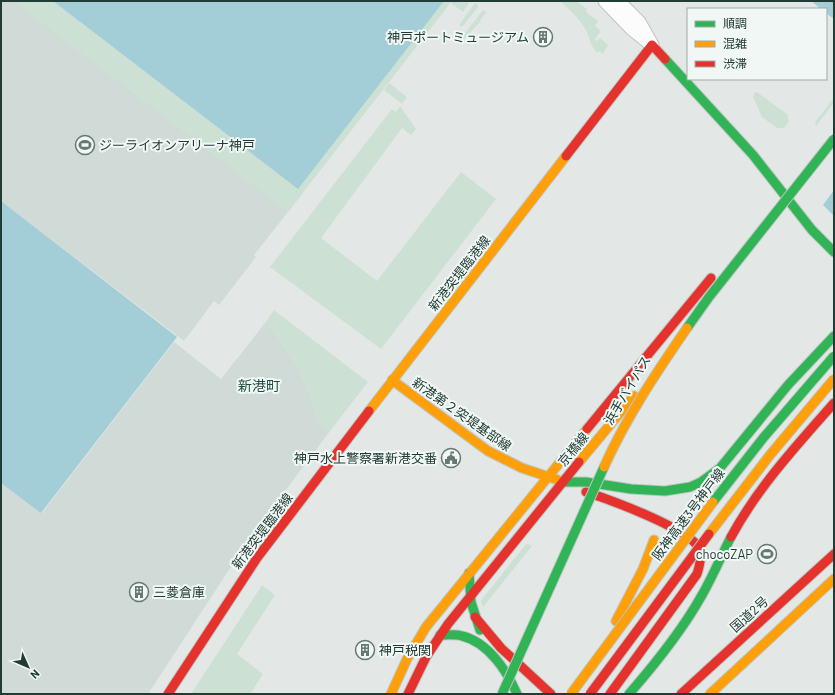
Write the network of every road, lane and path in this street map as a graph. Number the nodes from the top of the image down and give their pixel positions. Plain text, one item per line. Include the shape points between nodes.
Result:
1 (605, 1) edge
2 (618, 1) edge
3 (652, 45) junction
4 (834, 131) edge
5 (834, 139) edge
6 (782, 191) junction
7 (794, 205) junction
8 (746, 235) dead end
9 (834, 252) edge
10 (716, 272) dead end
11 (834, 336) edge
12 (834, 356) edge
13 (834, 379) edge
14 (392, 380) junction
15 (834, 402) edge
16 (548, 477) junction
17 (563, 482) junction
18 (654, 540) dead end
19 (834, 554) edge
20 (469, 573) junction
21 (834, 579) edge
22 (469, 597) junction
23 (475, 617) junction
24 (440, 635) junction
25 (463, 636) junction
26 (486, 642) junction
27 (506, 652) junction
28 (497, 661) junction
29 (168, 694) edge
30 (391, 694) edge
31 (408, 694) edge
32 (497, 694) edge
33 (502, 694) edge
34 (517, 694) edge
35 (551, 694) edge
36 (570, 694) edge
37 (590, 694) edge
38 (610, 694) edge
39 (629, 694) edge
40 (681, 694) edge
41 (710, 694) edge

1 - 3 street
2 - 3 street via 639,22
3 - 6 main road via 721,119
3 - 14 main road, 新港突堤臨港線
4 - 32 main road, 浜手バイパス via 704,295 633,402 600,463
5 - 33 main road, 浜手バイパス, bridge via 709,297 637,404 608,458
6 - 7 main road
6 - 8 main road
7 - 9 main road via 812,230
7 - 17 main road, 京橋線
10 - 16 main road, 京橋線
11 - 17 main road via 788,385 720,468 701,482 690,487 665,491 646,491 586,482
12 - 36 main road, 阪神高速3号神戸線, bridge via 791,404 723,489
13 - 37 main road, bridge via 740,492
14 - 16 main road, 新港第２突堤基部線 via 488,451 525,470
14 - 29 main road, 新港突堤臨港線 via 254,562
15 - 39 main road via 753,502 703,594 679,632
16 - 17 main road, 新港第２突堤基部線
16 - 20 main road, 京橋線
17 - 22 main road, 京橋線
17 - 38 main road via 621,505 685,535 696,544 701,555 698,571
18 - 36 main road, bridge via 630,596
19 - 40 main road, 国道2号
20 - 22 main road
20 - 30 main road, 京橋線 via 418,638
21 - 41 main road
22 - 23 main road
22 - 24 main road, 京橋線
23 - 26 main road
23 - 27 main road
24 - 25 main road
24 - 31 main road, 京橋線
25 - 26 main road
25 - 28 main road via 476,643
26 - 27 main road
26 - 28 main road
27 - 35 main road
28 - 34 main road

